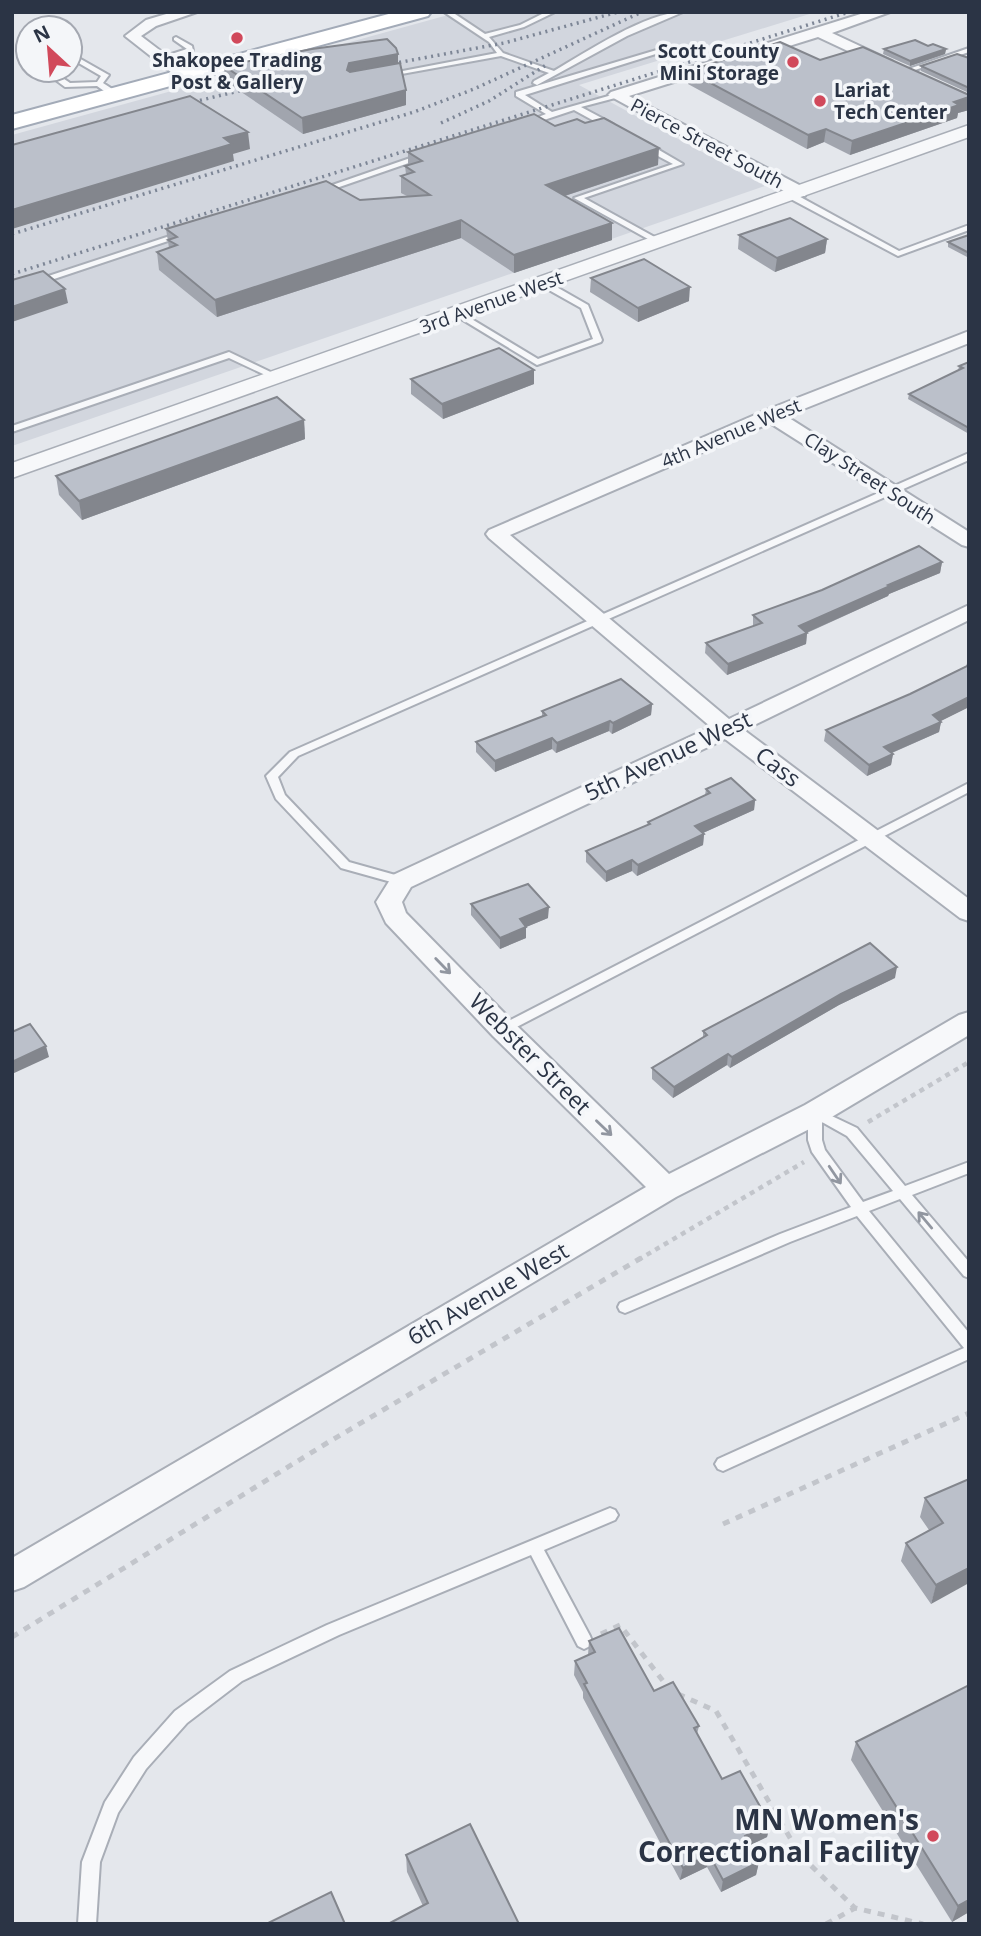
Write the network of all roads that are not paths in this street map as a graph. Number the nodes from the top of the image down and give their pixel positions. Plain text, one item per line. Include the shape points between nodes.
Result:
1 (190, 12) edge
2 (421, 12) edge
3 (447, 12) edge
4 (552, 12) edge
5 (680, 12) edge
6 (883, 12) edge
7 (819, 32) junction
8 (484, 36) junction
9 (176, 39) dead end
10 (969, 50) edge
11 (660, 51) dead end
12 (501, 54) junction
13 (161, 59) junction
14 (84, 63) edge
15 (904, 72) junction
16 (554, 73) junction
17 (186, 77) junction
18 (379, 78) edge
19 (925, 82) edge
20 (67, 84) edge
21 (108, 90) junction
22 (519, 94) junction
23 (616, 95) junction
24 (575, 107) junction
25 (552, 115) junction
26 (12, 122) edge
27 (526, 124) edge
28 (969, 131) edge
29 (621, 133) edge
30 (633, 139) edge
31 (433, 154) edge
32 (315, 192) edge
33 (795, 193) junction
34 (969, 227) edge
35 (197, 231) edge
36 (657, 242) junction
37 (543, 283) junction
38 (12, 291) edge
39 (457, 314) junction
40 (969, 336) edge
41 (279, 378) junction
42 (771, 415) junction
43 (12, 429) edge
44 (969, 456) edge
45 (12, 471) edge
46 (890, 491) junction
47 (496, 534) joint
48 (969, 541) edge
49 (969, 611) edge
50 (597, 619) junction
51 (727, 729) junction
52 (969, 787) edge
53 (872, 839) junction
54 (402, 881) junction
55 (969, 912) edge
56 (969, 1022) edge
57 (502, 1029) junction
58 (815, 1112) junction
59 (969, 1167) edge
60 (666, 1189) junction
61 (901, 1192) junction
62 (859, 1208) junction
63 (969, 1272) edge
64 (625, 1307) dead end
65 (969, 1343) edge
66 (969, 1352) edge
67 (723, 1465) dead end
68 (610, 1515) dead end
69 (534, 1546) junction
70 (12, 1576) edge
71 (584, 1641) road end
72 (87, 1924) edge

1 - 13 street via 141,27 132,36
2 - 17 main road
3 - 8 lane
4 - 8 lane
5 - 16 lane
6 - 7 street
7 - 15 street
7 - 23 street
8 - 12 lane
9 - 13 lane via 191,50
10 - 15 lane
11 - 22 lane
12 - 16 lane
12 - 18 lane
13 - 17 street
14 - 21 lane via 105,75
15 - 19 street
16 - 22 lane
17 - 21 main road
20 - 21 lane
21 - 26 main road
22 - 25 lane
23 - 24 lane
23 - 33 street, Pierce Street South
24 - 25 lane
24 - 29 lane
25 - 27 lane
28 - 33 street, 3rd Avenue West
30 - 36 lane via 679,164 578,198
31 - 32 lane
33 - 34 lane via 898,254
33 - 36 street, 3rd Avenue West
35 - 38 lane
36 - 37 street, 3rd Avenue West
37 - 39 street, 3rd Avenue West
37 - 39 lane via 584,307 598,340 537,362
39 - 41 street, 3rd Avenue West
40 - 42 street, 4th Avenue West
41 - 43 lane via 229,355
41 - 45 street, 3rd Avenue West
42 - 46 street, Clay Street South
42 - 47 street, 4th Avenue West
44 - 46 lane
46 - 48 street, Clay Street South
46 - 50 lane
47 - 50 street, Cass
49 - 51 street, 5th Avenue West
50 - 51 street, Cass
50 - 54 lane via 294,754 272,776 280,796 345,866
51 - 53 street, Cass
51 - 54 street, 5th Avenue West
52 - 53 lane
53 - 55 street, Cass
53 - 57 lane
54 -> 57 street, Webster Street via 389,902 396,917
56 - 58 street, 6th Avenue West
57 -> 60 street, Webster Street
58 - 60 street, 6th Avenue West
58 - 61 lane via 852,1132
58 -> 62 lane via 819,1152
59 - 61 lane
60 - 70 street, 6th Avenue West
61 - 62 lane
63 -> 61 lane
62 - 64 lane
62 - 65 lane
66 - 67 lane
68 - 69 lane
69 - 71 lane
69 - 72 lane via 236,1676 181,1717 140,1763 111,1808 91,1862

